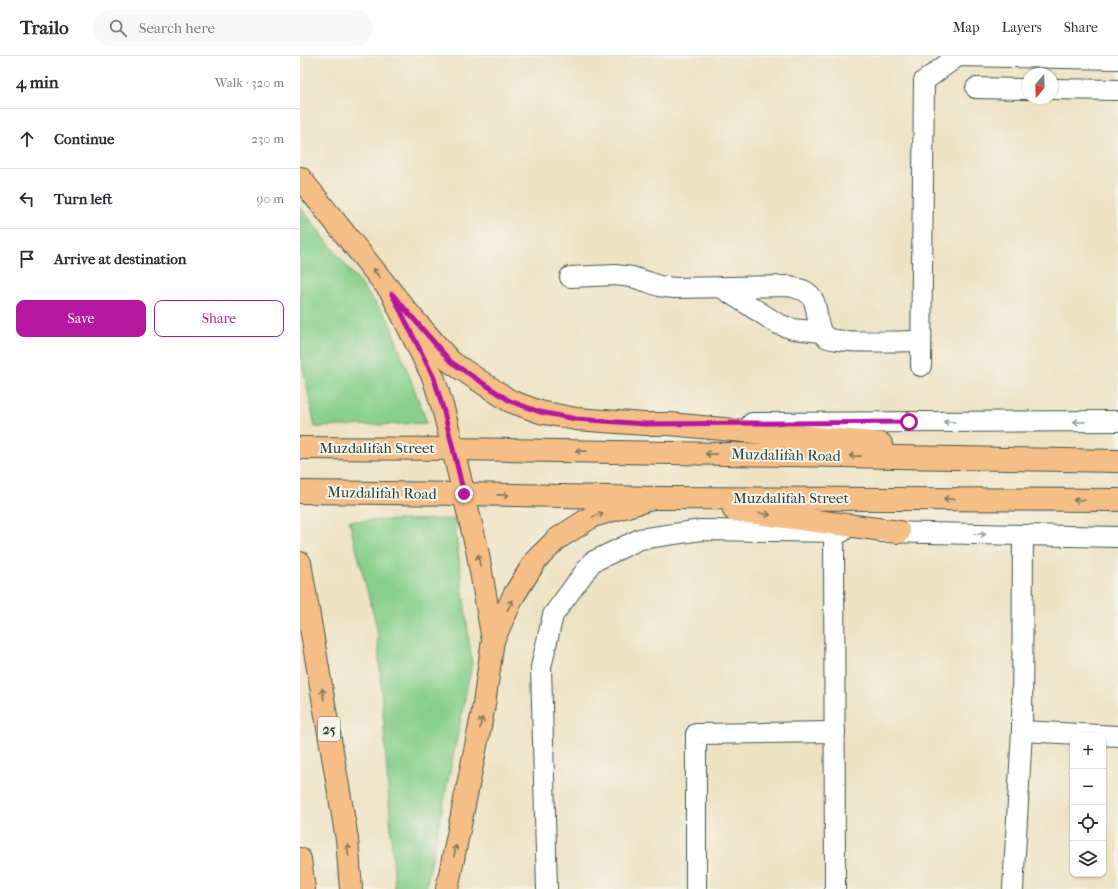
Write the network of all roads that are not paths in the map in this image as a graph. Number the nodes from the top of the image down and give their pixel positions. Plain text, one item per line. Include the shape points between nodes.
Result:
1 (1003, 57) edge
2 (1118, 59) edge
3 (976, 88) dead end
4 (1022, 89) edge
5 (1058, 89) edge
6 (1118, 90) edge
7 (300, 178) edge
8 (570, 277) dead end
9 (722, 288) junction
10 (392, 294) junction
11 (821, 332) junction
12 (921, 341) junction
13 (921, 366) dead end
14 (1118, 422) edge
15 (670, 424) junction
16 (300, 448) edge
17 (453, 449) junction
18 (1088, 461) junction
19 (1118, 461) edge
20 (300, 492) edge
21 (464, 494) junction
22 (657, 498) junction
23 (1118, 500) edge
24 (834, 532) junction
25 (899, 532) junction
26 (1023, 536) junction
27 (1118, 537) edge
28 (301, 566) edge
29 (493, 640) junction
30 (1022, 731) junction
31 (835, 732) junction
32 (1118, 736) edge
33 (300, 859) edge
34 (304, 889) edge
35 (351, 889) edge
36 (447, 889) edge
37 (547, 889) edge
38 (696, 889) edge
39 (835, 889) edge
40 (1013, 889) edge

1 - 2 street
1 - 12 street via 958,56 924,81
3 - 4 street
5 - 6 street
10 -> 7 main road
8 - 9 street via 615,275 674,288
9 - 11 street via 778,324 793,329
9 - 11 street via 790,286 806,292 815,301
10 - 15 main road via 451,362 510,401 540,412 576,419
10 - 17 main road via 434,378
11 - 12 street via 827,338 840,341
12 - 13 street
14 -> 15 street
15 - 18 main road via 963,452
16 - 17 main road, Muzdalifah Street
18 -> 17 main road, Muzdalifah Road
17 - 21 main road
18 - 19 main road, Muzdalifah Road
20 - 21 main road, Muzdalifah Road
21 -> 22 main road, Muzdalifah Street
29 -> 21 main road via 477,548
23 -> 22 main road, Muzdalifah Street
22 -> 25 main road
29 -> 22 main road via 514,595 536,560 557,540 593,516
24 - 25 street
24 - 31 street
24 - 37 street via 702,530 640,539 592,562 553,615 542,667
25 -> 26 street
26 - 27 street
26 - 30 street
35 -> 28 main road, 25 via 347,839
36 -> 29 main road via 483,711
30 - 32 street
30 - 40 street
31 - 38 street via 696,734
31 - 39 street
33 - 34 main road

